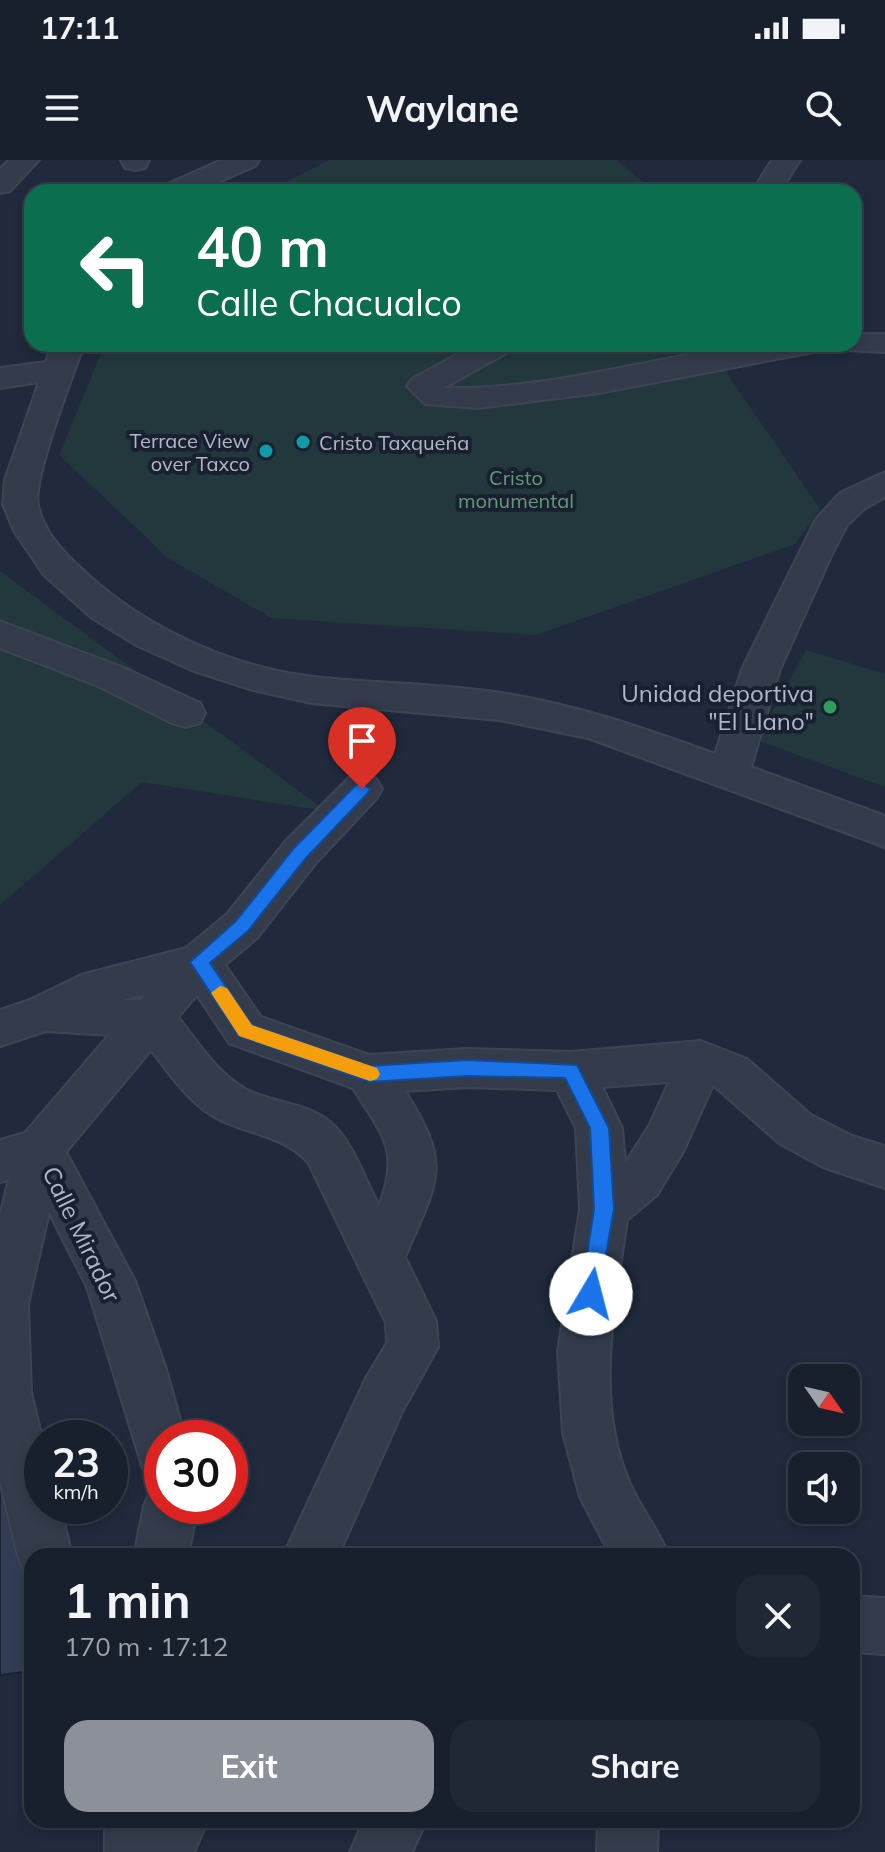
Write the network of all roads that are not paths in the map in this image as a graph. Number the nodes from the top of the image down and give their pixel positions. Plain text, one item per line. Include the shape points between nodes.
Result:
1 (245, 160) edge
2 (786, 160) edge
3 (191, 184) edge
4 (771, 184) edge
5 (862, 343) edge
6 (885, 343) edge
7 (485, 352) edge
8 (765, 352) edge
9 (64, 357) edge
10 (0, 378) edge
11 (885, 483) edge
12 (0, 634) edge
13 (186, 713) dead end
14 (729, 774) junction
15 (362, 789) dead end
16 (885, 832) edge
17 (199, 962) junction
18 (44, 1014) junction
19 (153, 1019) junction
20 (0, 1028) edge
21 (701, 1060) junction
22 (571, 1071) junction
23 (369, 1074) junction
24 (20, 1155) edge
25 (885, 1167) edge
26 (604, 1209) junction
27 (381, 1256) junction
28 (2, 1304) edge
29 (154, 1420) edge
30 (167, 1524) edge
31 (43, 1548) edge
32 (163, 1548) edge
33 (314, 1548) edge
34 (637, 1548) edge
35 (860, 1625) edge
36 (885, 1627) edge
37 (135, 1828) edge
38 (174, 1828) edge
39 (628, 1828) edge
40 (135, 1852) edge
41 (162, 1852) edge
42 (627, 1852) edge

1 - 3 street
2 - 4 street
5 - 6 street
7 - 8 street via 423,386 436,397 477,398 599,383
9 - 10 street
9 - 14 street via 22,480 20,504 31,531 57,567 105,609 151,637 253,677 311,690 537,713 594,725
11 - 14 street via 833,519 815,552 761,669
12 - 13 street
14 - 16 street
15 - 17 street via 300,853 242,926
17 - 18 street via 81,993
17 - 19 street
17 - 23 street via 245,1030
18 - 19 street
18 - 20 street
19 - 24 street
19 - 27 street via 210,1088 230,1103 314,1134
21 - 22 street
21 - 25 street via 731,1072 795,1129 840,1153
21 - 26 street via 640,1180
22 - 23 street via 467,1068
22 - 26 street via 599,1128
23 - 27 street via 414,1159 408,1191
24 - 28 street
24 - 29 street, Calle Mirador via 110,1281
26 - 34 street via 583,1351 589,1433 607,1497
27 - 33 street via 411,1321 413,1347 384,1395
28 - 31 street via 5,1393
30 - 32 street
35 - 36 street
37 - 40 street
38 - 41 street
39 - 42 street

